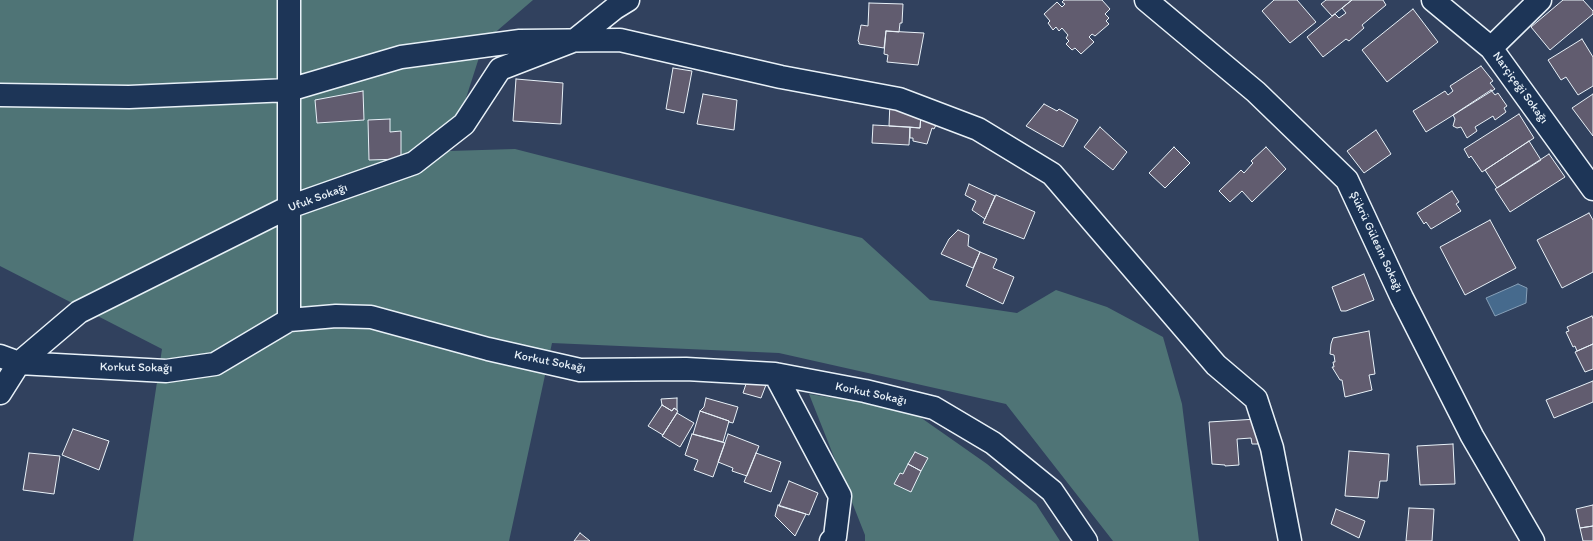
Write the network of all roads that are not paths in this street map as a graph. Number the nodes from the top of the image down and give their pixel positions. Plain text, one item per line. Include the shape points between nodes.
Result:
1 (290, 0) edge
2 (628, 0) edge
3 (1146, 0) edge
4 (1433, 0) edge
5 (1540, 0) edge
6 (575, 40) junction
7 (1491, 48) junction
8 (289, 90) junction
9 (0, 95) edge
10 (1593, 189) edge
11 (289, 208) junction
12 (289, 320) junction
13 (9, 360) edge
14 (776, 374) junction
15 (0, 393) edge
16 (831, 541) edge
17 (1086, 541) edge
18 (1290, 541) edge
19 (1533, 541) edge

1 - 8 street
2 - 6 street, Ufuk Sokağı
3 - 19 street, Şükrü Gülesin Sokağı via 1256,92 1347,180 1402,298 1472,436
4 - 7 street, Narçiçeği Sokağı
5 - 7 street
6 - 8 street via 520,41 401,57
6 - 11 street, Ufuk Sokağı via 500,69 464,124 414,163
6 - 18 street via 620,40 782,77 899,99 978,129 1052,174 1216,365 1256,399 1272,448
7 - 10 street, Narçiçeği Sokağı
8 - 9 street via 129,97
8 - 11 street
11 - 12 street
11 - 13 street, Ufuk Sokağı via 79,312
12 - 13 street, Korkut Sokağı via 215,364 166,371
12 - 14 street, Korkut Sokağı via 336,316 371,318 580,370 686,369
13 - 15 street, Ufuk Sokağı
14 - 16 street via 840,496 835,537
14 - 17 street, Korkut Sokağı via 865,391 934,408 993,443 1052,491

